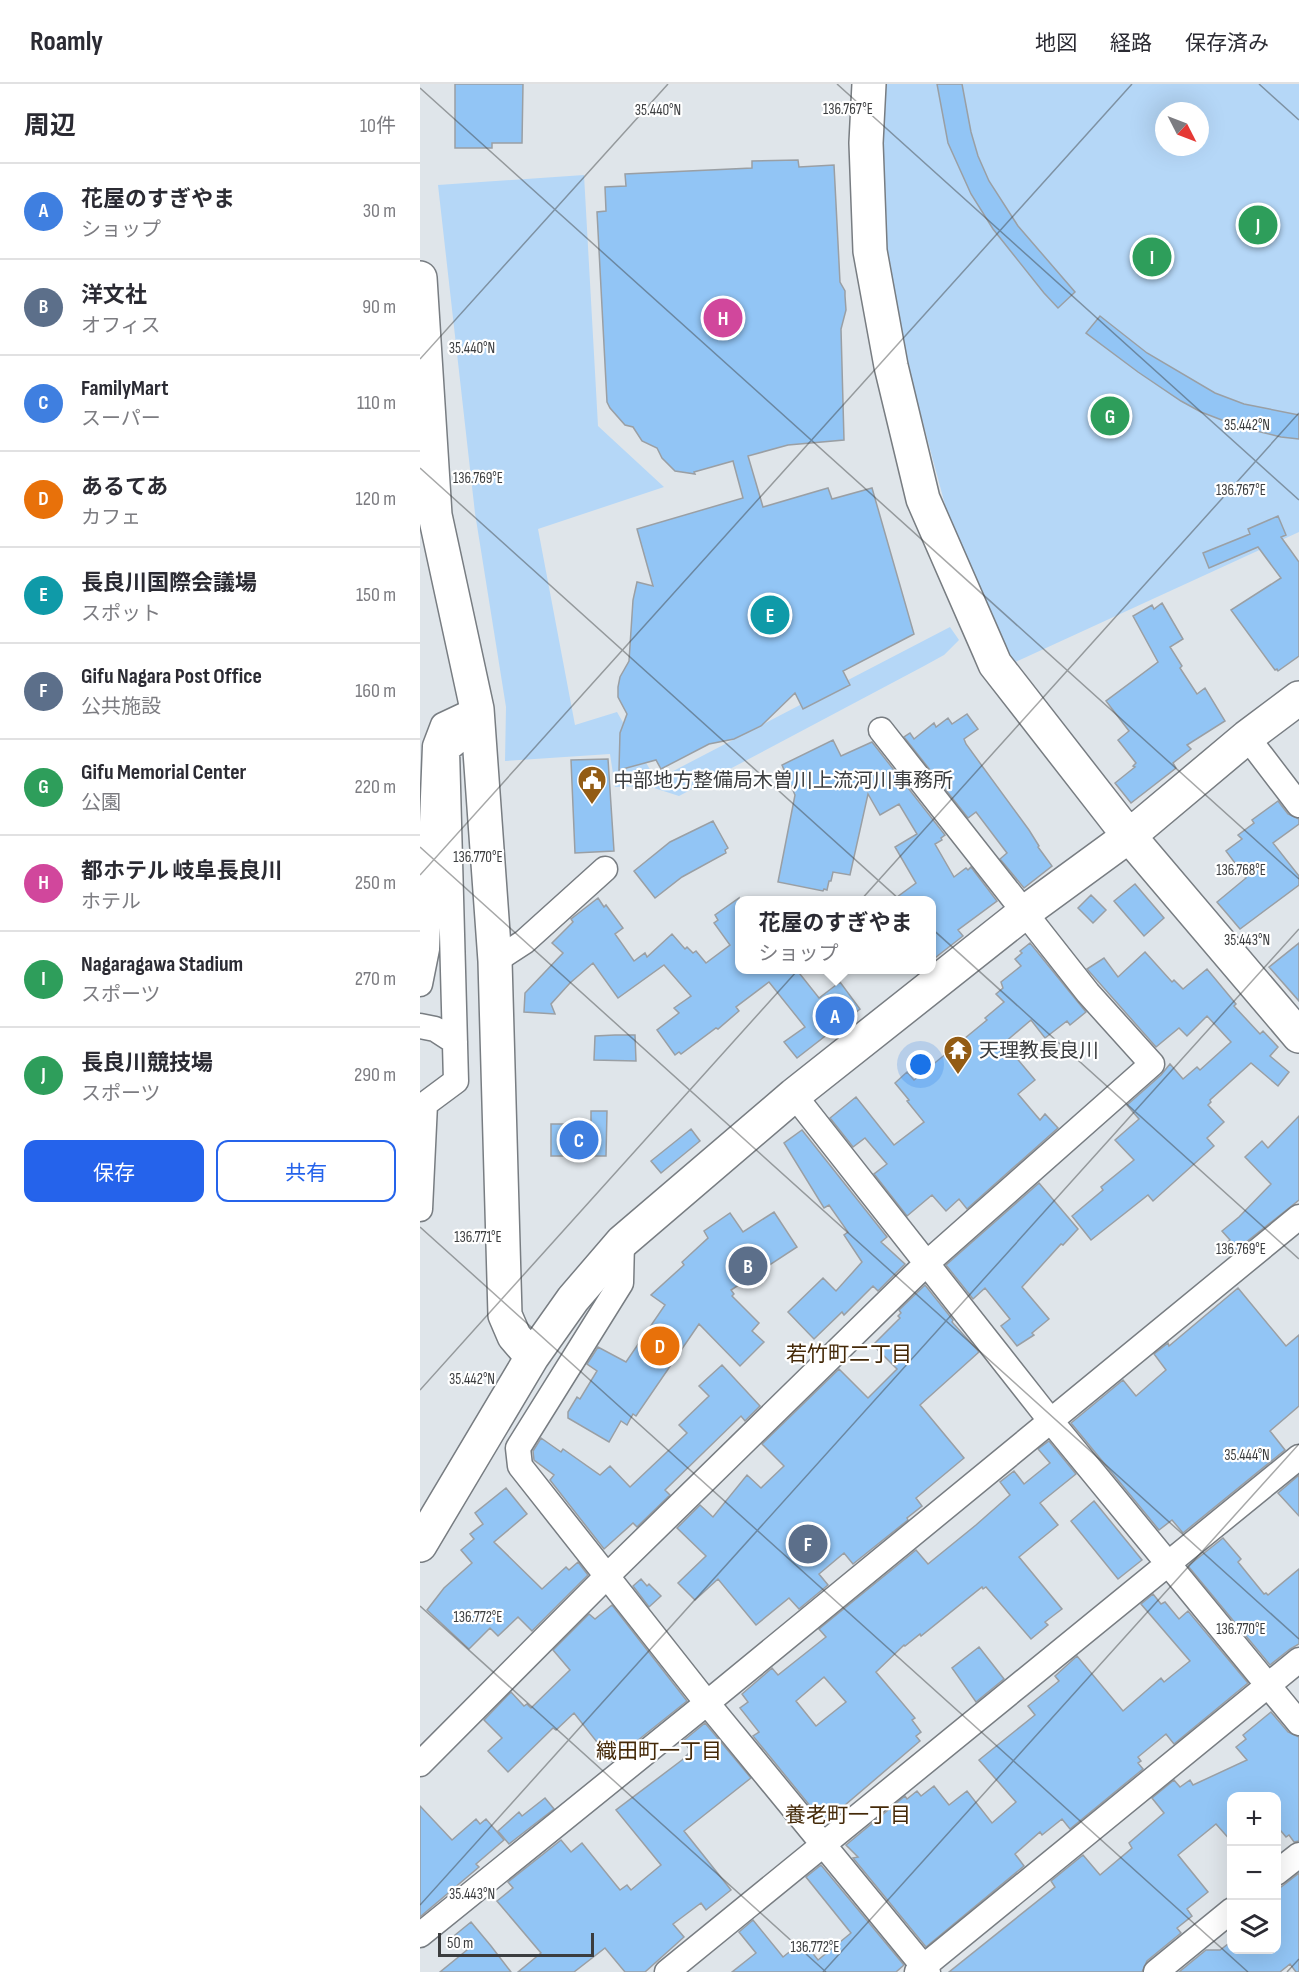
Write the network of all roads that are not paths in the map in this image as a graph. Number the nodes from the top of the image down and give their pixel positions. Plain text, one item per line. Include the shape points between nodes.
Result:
1 (869, 84) edge
2 (420, 278) edge
3 (1299, 698) edge
4 (478, 723) junction
5 (881, 730) dead end
6 (1247, 737) junction
7 (1299, 805) edge
8 (1129, 836) junction
9 (605, 869) dead end
10 (1025, 912) junction
11 (495, 961) junction
12 (420, 984) edge
13 (420, 1026) edge
14 (1299, 1036) edge
15 (455, 1042) junction
16 (794, 1095) junction
17 (420, 1209) edge
18 (1299, 1217) edge
19 (622, 1242) junction
20 (927, 1263) junction
21 (532, 1357) junction
22 (1050, 1420) junction
23 (1299, 1457) edge
24 (420, 1545) edge
25 (1167, 1564) junction
26 (607, 1576) junction
27 (1299, 1660) edge
28 (1268, 1685) junction
29 (707, 1703) junction
30 (1299, 1723) edge
31 (420, 1764) edge
32 (823, 1846) junction
33 (1299, 1855) edge
34 (1281, 1869) edge
35 (1227, 1914) edge
36 (420, 1935) edge
37 (923, 1970) edge
38 (667, 1972) edge
39 (1156, 1972) edge

1 - 8 street via 866,143 870,251 891,366 923,499 995,664
2 - 4 street via 435,515
3 - 6 street
4 - 11 street
4 - 12 street via 443,725 435,746 426,949
4 - 15 street via 447,750
5 - 10 street
6 - 7 street
6 - 8 street
8 - 10 street
8 - 14 street
9 - 11 street via 524,942
10 - 16 street
10 - 20 street via 1088,993 1152,1064
11 - 21 street via 504,1315 514,1336
13 - 15 street via 435,1029
15 - 17 street via 456,1081 425,1104
16 - 19 street
16 - 20 street
18 - 22 street
19 - 21 street via 573,1299
19 - 26 street via 621,1283 518,1448 520,1466
20 - 22 street
20 - 26 street
21 - 24 street
22 - 25 street
22 - 29 street
23 - 25 street
25 - 28 street
25 - 32 street
26 - 29 street
26 - 31 street
27 - 28 street
28 - 30 street
28 - 37 street
29 - 32 street
29 - 36 street
32 - 37 street
32 - 38 street
33 - 34 street
35 - 39 street

